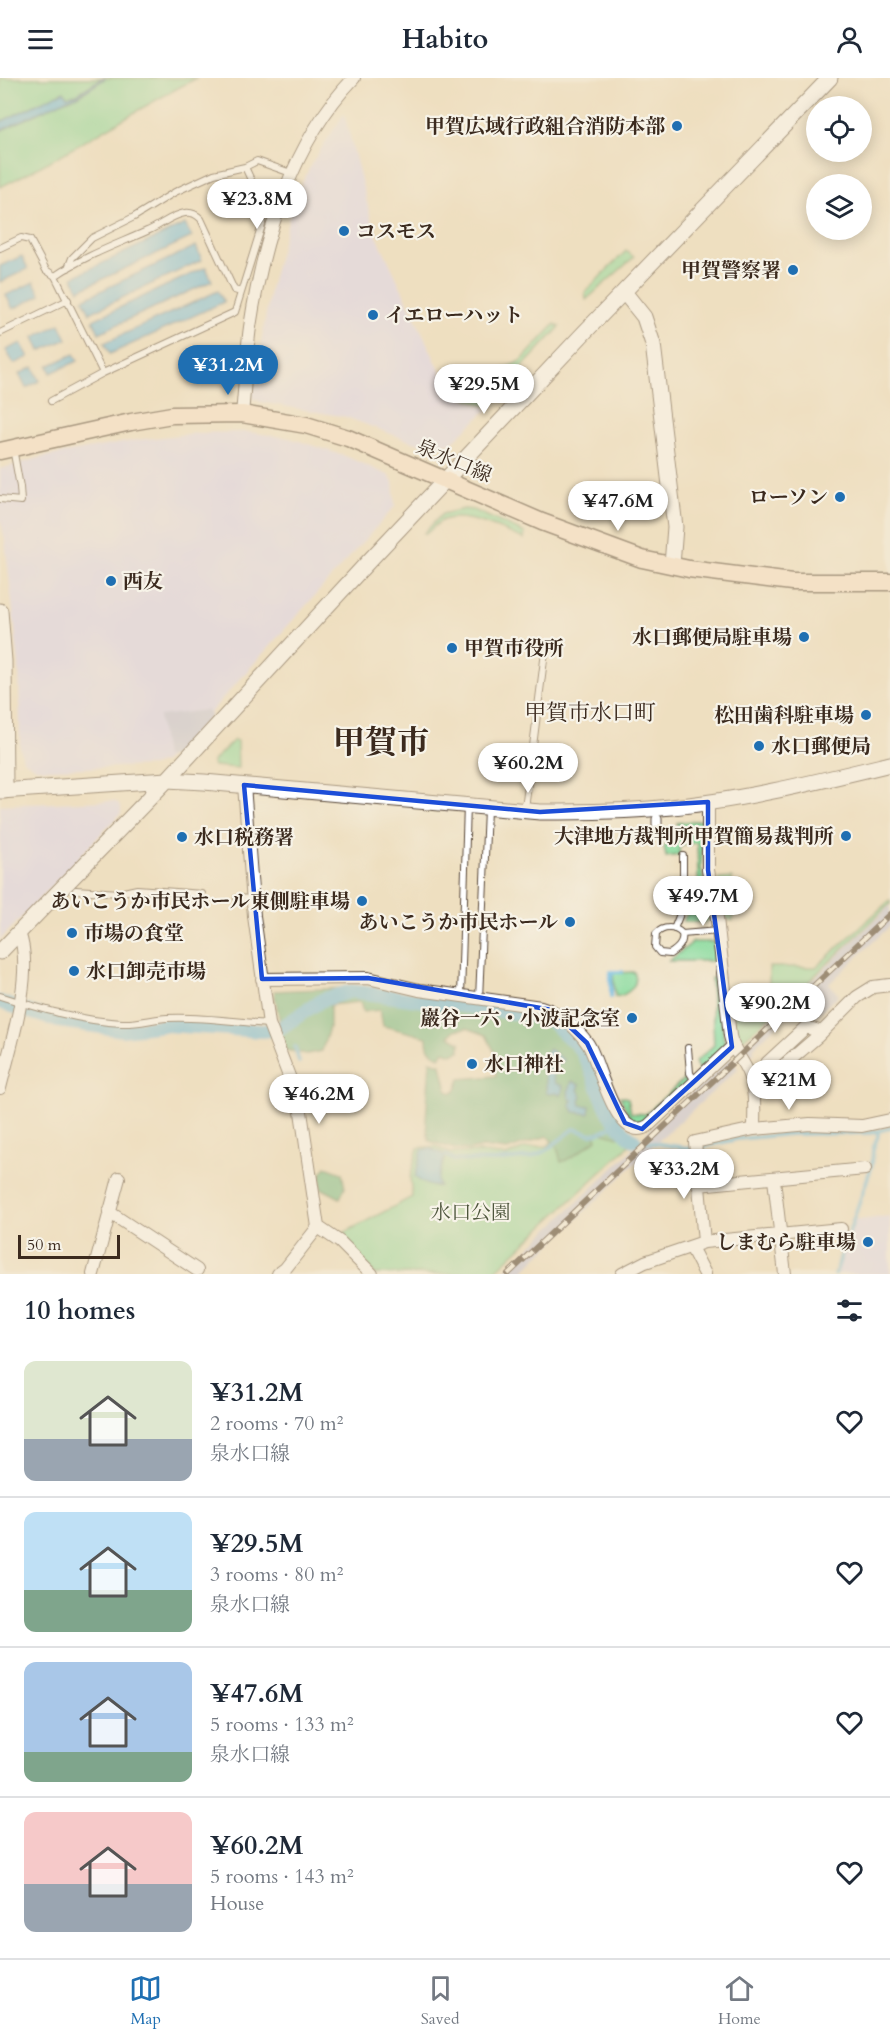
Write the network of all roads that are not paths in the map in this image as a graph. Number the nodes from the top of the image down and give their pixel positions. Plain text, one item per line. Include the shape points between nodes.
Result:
1 (354, 78) edge
2 (830, 78) edge
3 (244, 167) junction
4 (291, 173) junction
5 (0, 248) edge
6 (68, 267) junction
7 (56, 276) junction
8 (241, 292) junction
9 (624, 292) junction
10 (68, 300) junction
11 (0, 333) edge
12 (103, 374) junction
13 (51, 401) dead end
14 (242, 414) junction
15 (6, 449) edge
16 (445, 480) junction
17 (0, 499) edge
18 (672, 565) junction
19 (890, 582) edge
20 (0, 611) edge
21 (546, 644) dead end
22 (2, 661) edge
23 (890, 764) edge
24 (167, 780) junction
25 (244, 785) junction
26 (3, 791) edge
27 (708, 802) junction
28 (466, 805) junction
29 (488, 806) junction
30 (525, 810) junction
31 (683, 856) dead end
32 (76, 890) dead end
33 (202, 894) dead end
34 (237, 898) dead end
35 (252, 899) junction
36 (674, 928) junction
37 (718, 931) junction
38 (19, 933) junction
39 (682, 934) junction
40 (0, 952) edge
41 (262, 979) junction
42 (890, 985) edge
43 (0, 996) edge
44 (461, 997) junction
45 (479, 1000) junction
46 (20, 1007) junction
47 (271, 1029) junction
48 (822, 1032) dead end
49 (732, 1047) junction
50 (688, 1048) dead end
51 (695, 1081) junction
52 (0, 1088) edge
53 (890, 1120) edge
54 (754, 1129) junction
55 (865, 1169) dead end
56 (119, 1178) dead end
57 (774, 1179) junction
58 (698, 1185) junction
59 (110, 1212) junction
60 (318, 1227) junction
61 (841, 1229) dead end
62 (780, 1235) junction
63 (704, 1242) junction
64 (691, 1247) junction
65 (645, 1262) junction
66 (197, 1270) dead end
67 (93, 1274) edge
68 (278, 1274) edge
69 (372, 1274) edge
70 (622, 1274) edge
71 (651, 1274) edge
72 (705, 1274) edge
73 (785, 1274) edge

1 - 4 street via 320,119
2 - 9 street
3 - 4 lane via 257,161
3 - 6 lane via 214,174 175,192 92,238
3 - 8 lane via 263,206 262,225
4 - 14 street via 257,290
5 - 7 lane via 21,238 30,240 46,270
6 - 7 lane
6 - 8 lane via 188,212 201,219 234,290
7 - 10 lane
8 - 12 lane via 235,312
9 - 16 street
9 - 18 street via 644,317 653,344 675,527
10 - 11 lane
10 - 12 lane
12 - 13 lane
14 - 15 main road, 泉水口線 via 172,415
14 - 16 main road, 泉水口線 via 306,425 348,438
15 - 17 lane via 21,501
16 - 18 main road, 泉水口線 via 553,526 642,559
16 - 24 street
18 - 19 main road, 泉水口線 via 792,582
20 - 22 street
21 - 30 lane
22 - 26 street
23 - 27 street
24 - 25 street
24 - 26 street
24 - 38 street
25 - 28 street
25 - 35 street
27 - 30 street via 660,808
27 - 37 street via 708,870
28 - 29 street
28 - 44 lane
29 - 30 street
29 - 45 lane
31 - 36 lane via 683,906
32 - 33 lane
34 - 35 lane
35 - 41 street
36 - 39 lane
36 - 39 lane via 664,928 656,934 657,950 664,954 674,951 681,944
37 - 39 lane
37 - 49 street via 719,966
38 - 40 street
38 - 46 street via 25,949
41 - 44 street via 368,978
41 - 47 street
42 - 48 street via 873,987 857,997
43 - 46 lane
44 - 45 street
45 - 51 street via 552,1010 587,1043 613,1105 624,1123 635,1128 648,1126
46 - 47 lane via 119,1023 182,1018
46 - 52 street
47 - 60 street via 300,1105
49 - 51 street
49 - 54 street via 740,1055 754,1090
50 - 51 lane via 690,1073
53 - 54 street via 862,1126 810,1124
54 - 58 street via 695,1148
55 - 57 street
56 - 59 street
57 - 58 street
57 - 62 street
58 - 63 street
59 - 66 street
59 - 67 street
60 - 68 street
60 - 69 street via 340,1242
61 - 62 street
62 - 63 street
62 - 73 street
63 - 64 street
64 - 65 street
64 - 72 street
65 - 70 street
65 - 71 street

